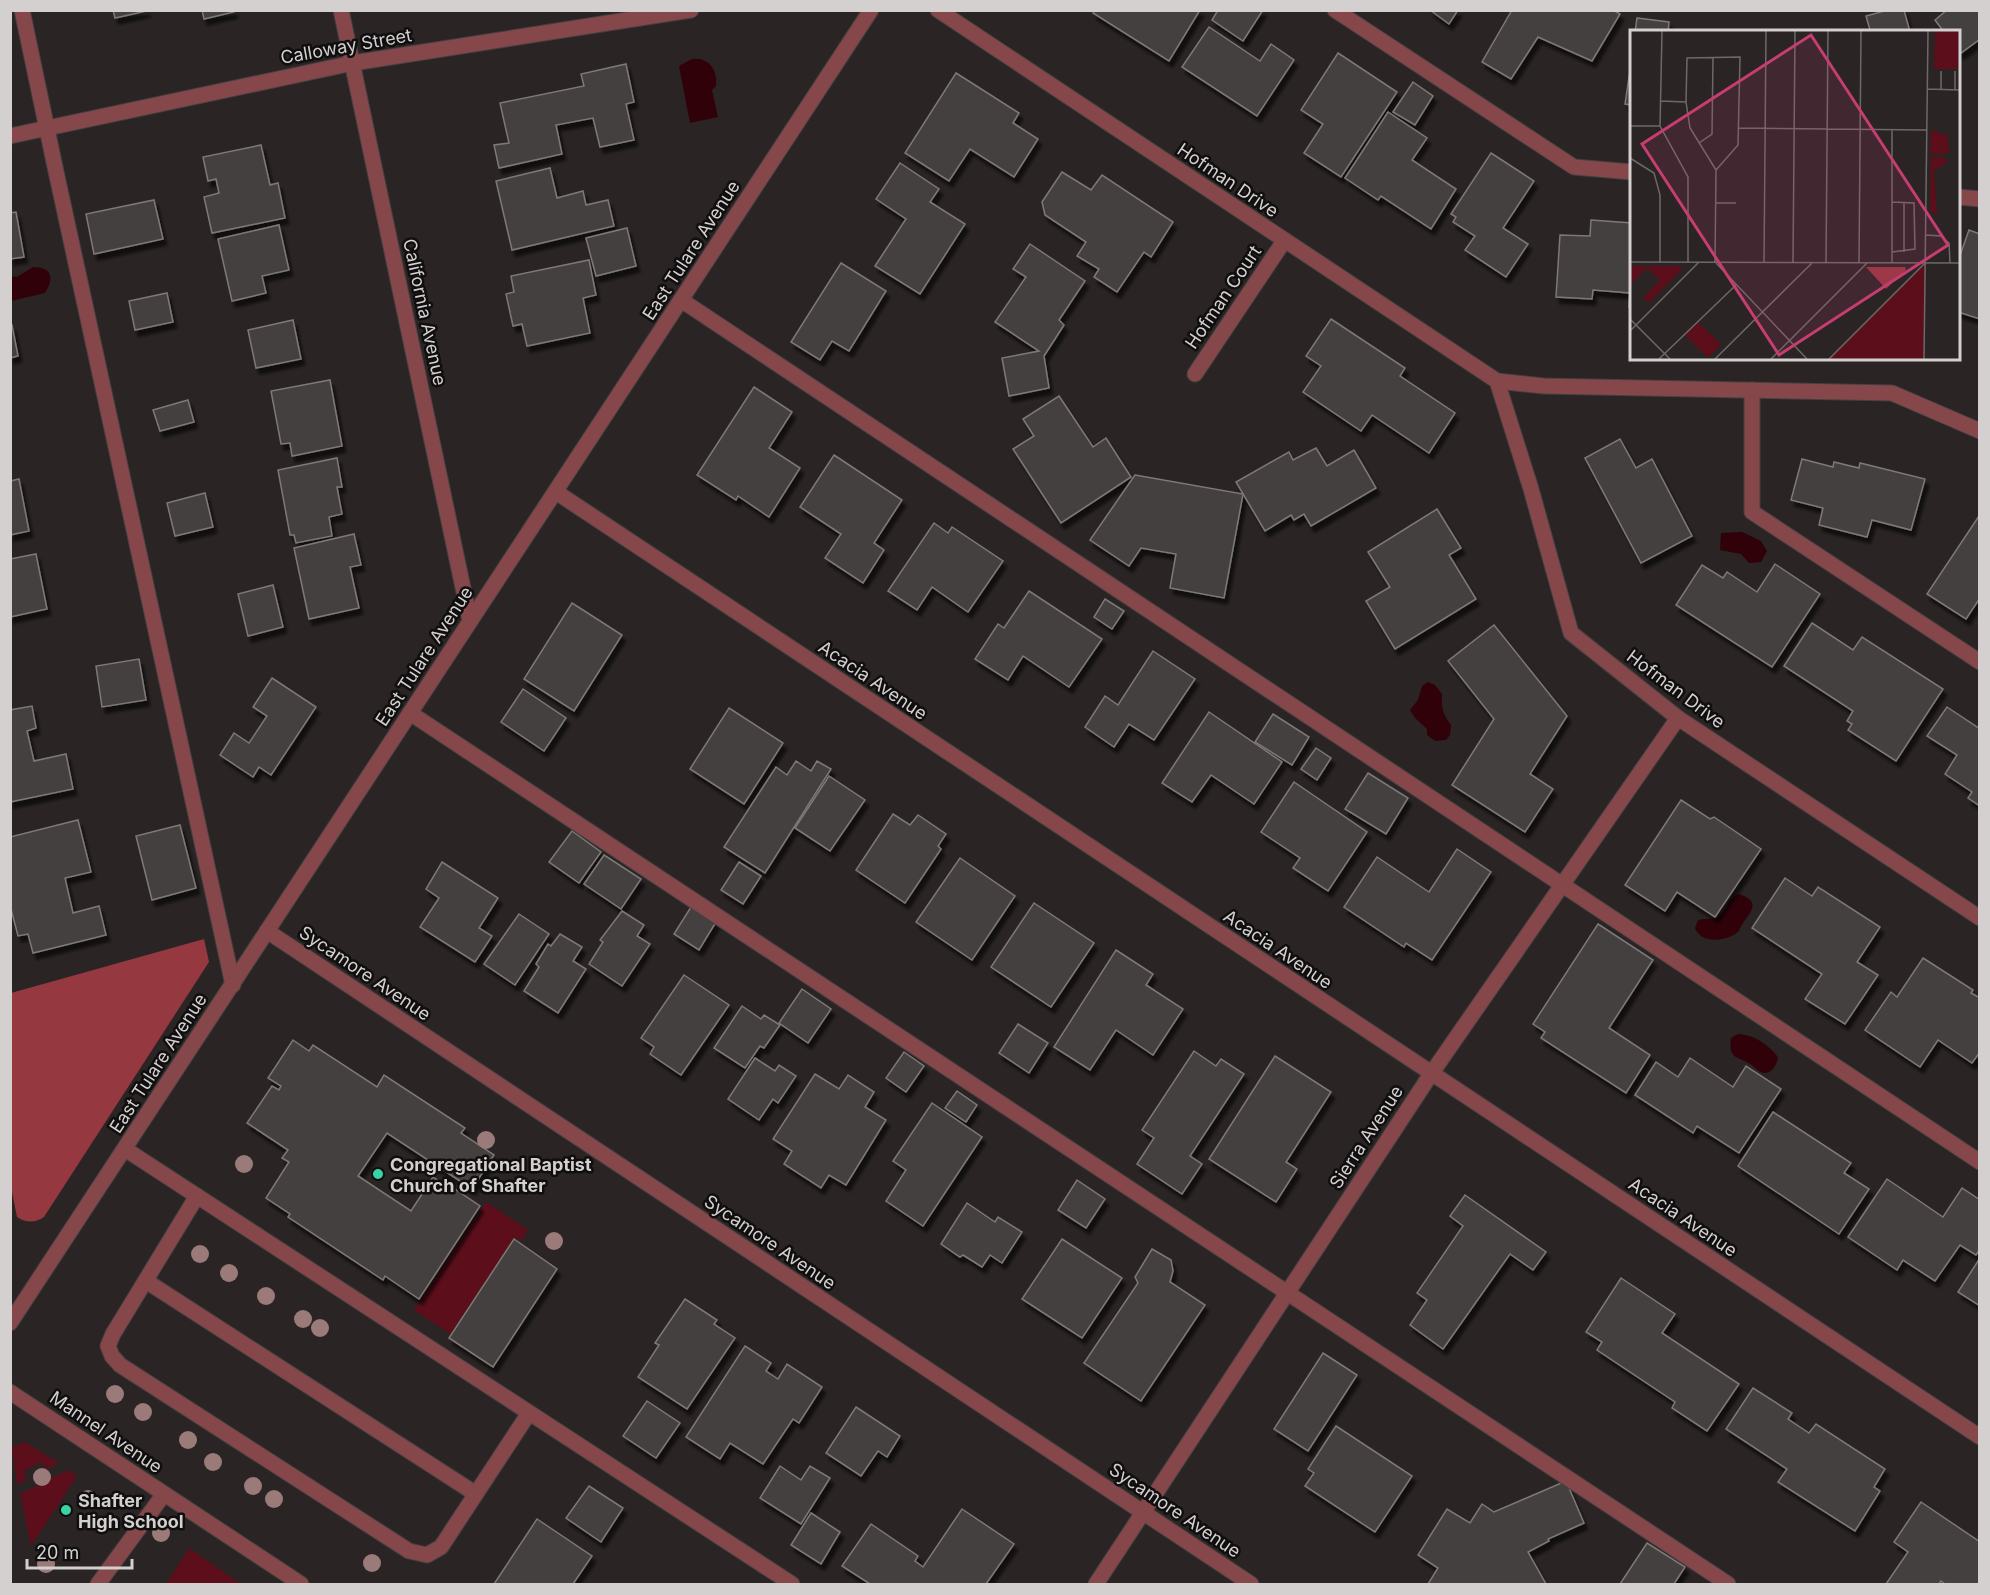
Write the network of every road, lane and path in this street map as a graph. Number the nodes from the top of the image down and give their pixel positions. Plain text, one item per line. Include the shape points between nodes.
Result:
1 (22, 10) edge
2 (341, 10) edge
3 (691, 10) edge
4 (871, 10) edge
5 (938, 10) edge
6 (1335, 10) edge
7 (648, 14) edge
8 (352, 63) junction
9 (46, 128) junction
10 (10, 135) edge
11 (1630, 172) edge
12 (1960, 197) edge
13 (1980, 199) edge
14 (1284, 241) junction
15 (681, 300) junction
16 (1195, 374) dead end
17 (1497, 381) junction
18 (1752, 390) junction
19 (1980, 431) edge
20 (556, 492) junction
21 (470, 621) junction
22 (1980, 662) edge
23 (410, 713) junction
24 (1678, 718) junction
25 (1562, 885) junction
26 (1980, 918) edge
27 (267, 932) junction
28 (233, 985) junction
29 (1431, 1074) junction
30 (125, 1149) junction
31 (1980, 1162) edge
32 (197, 1196) junction
33 (146, 1281) junction
34 (1288, 1293) junction
35 (10, 1323) edge
36 (10, 1392) edge
37 (529, 1413) junction
38 (1980, 1437) edge
39 (164, 1494) junction
40 (476, 1494) junction
41 (1143, 1513) junction
42 (98, 1584) edge
43 (301, 1584) edge
44 (792, 1584) edge
45 (1096, 1584) edge
46 (1251, 1584) edge
47 (1728, 1584) edge

1 - 9 street
2 - 8 street, California Avenue
3 - 7 street, Calloway Street
4 - 15 street, East Tulare Avenue
5 - 14 street, Hofman Drive
6 - 11 street via 1574,167
7 - 8 street, Calloway Street
8 - 9 street, Calloway Street
8 - 21 street, California Avenue
9 - 10 street, Calloway Street
9 - 28 street
12 - 13 street
14 - 16 street, Hofman Court
14 - 17 street, Hofman Drive
15 - 20 street, East Tulare Avenue
15 - 25 street
17 - 18 street, Hofman Drive via 1544,386
17 - 24 street, Hofman Drive via 1571,633
18 - 19 street, Hofman Drive via 1892,393
18 - 22 street via 1752,512
20 - 21 street, East Tulare Avenue
20 - 29 street, Acacia Avenue
21 - 23 street, East Tulare Avenue
23 - 27 street, East Tulare Avenue
23 - 34 street
24 - 25 street, Sierra Avenue
24 - 26 street, Hofman Drive
25 - 29 street, Sierra Avenue
25 - 31 street
27 - 28 street, East Tulare Avenue
27 - 41 street, Sycamore Avenue
28 - 30 street, East Tulare Avenue
29 - 34 street, Sierra Avenue
29 - 38 street, Acacia Avenue
30 - 32 street
30 - 35 street, East Tulare Avenue
32 - 33 street
32 - 37 street
33 - 40 street
33 - 40 street via 108,1346 120,1365 409,1551 427,1555 441,1547
34 - 41 street, Sierra Avenue
34 - 47 street
36 - 39 street, Mannel Avenue
37 - 40 street
37 - 44 street
39 - 42 street
39 - 43 street, Mannel Avenue
41 - 45 street, Sierra Avenue
41 - 46 street, Sycamore Avenue

